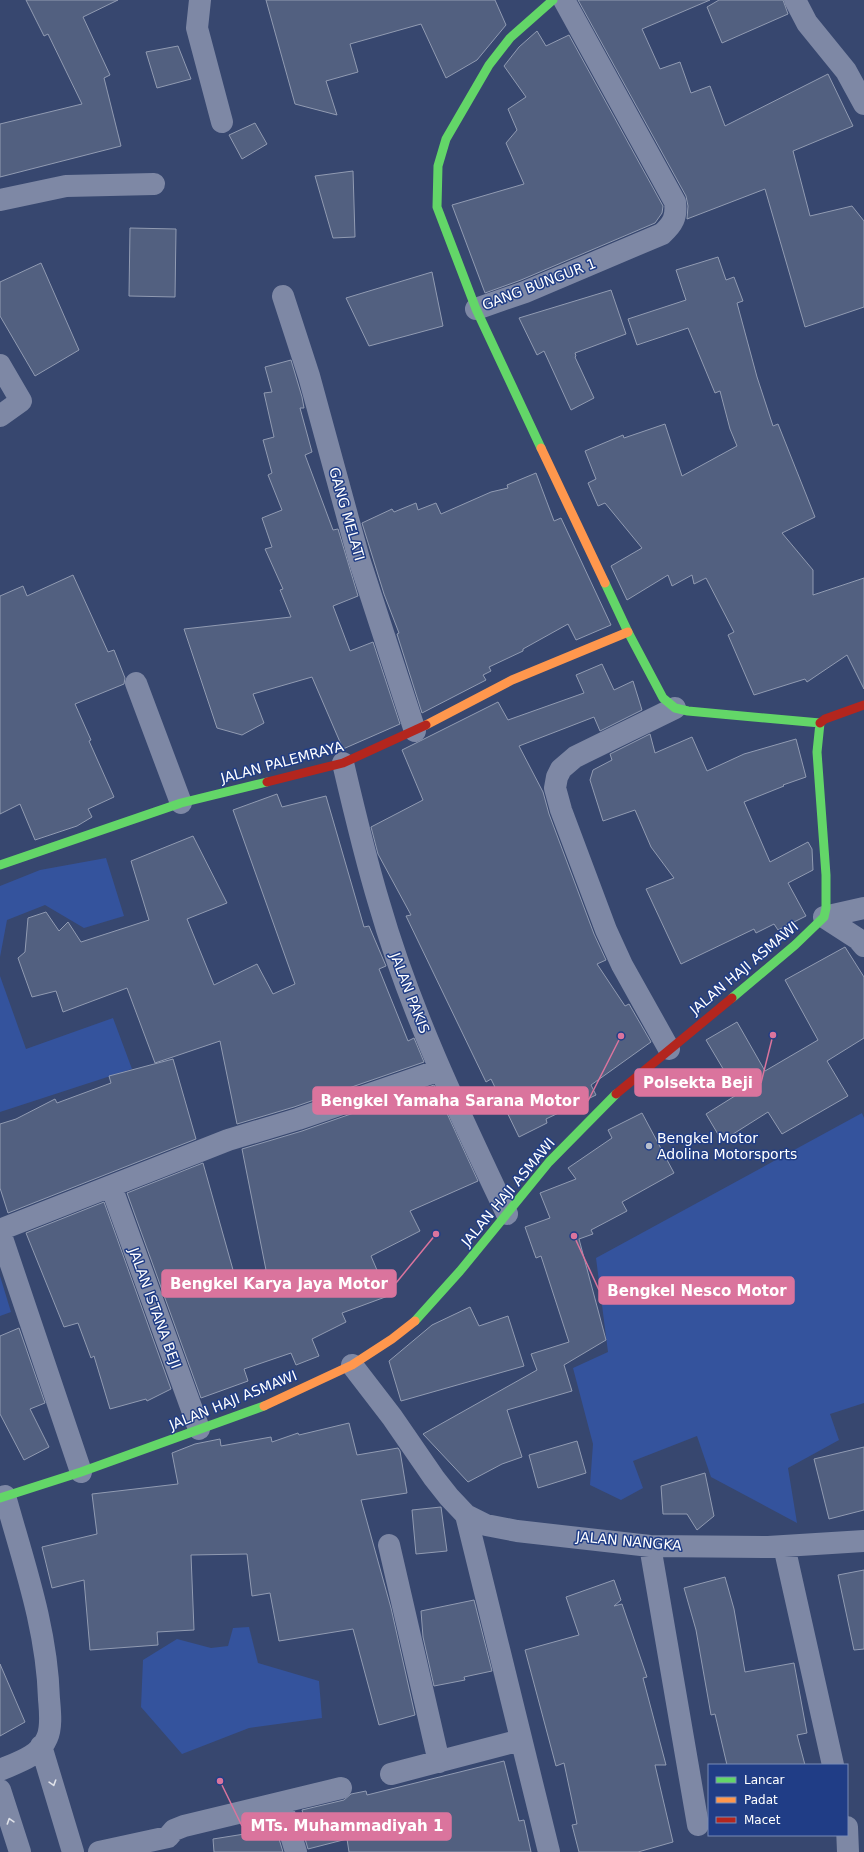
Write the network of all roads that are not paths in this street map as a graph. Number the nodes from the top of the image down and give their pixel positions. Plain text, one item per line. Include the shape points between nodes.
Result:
1 (200, 0) edge
2 (553, 0) edge
3 (564, 0) edge
4 (795, 0) edge
5 (864, 104) edge
6 (222, 122) dead end
7 (154, 184) dead end
8 (0, 200) edge
9 (282, 296) dead end
10 (476, 309) junction
11 (0, 365) edge
12 (0, 416) edge
13 (628, 632) junction
14 (136, 683) dead end
15 (864, 705) edge
16 (675, 708) junction
17 (820, 723) junction
18 (415, 731) junction
19 (343, 763) junction
20 (181, 803) junction
21 (1, 863) edge
22 (864, 908) edge
23 (824, 917) junction
24 (864, 946) edge
25 (669, 1049) junction
26 (440, 1070) junction
27 (111, 1186) junction
28 (507, 1214) junction
29 (0, 1232) edge
30 (352, 1365) junction
31 (200, 1429) junction
32 (81, 1472) junction
33 (2, 1497) edge
34 (466, 1515) junction
35 (864, 1541) edge
36 (389, 1545) dead end
37 (650, 1546) junction
38 (784, 1546) junction
39 (521, 1740) junction
40 (42, 1746) junction
41 (439, 1762) junction
42 (833, 1764) edge
43 (0, 1770) edge
44 (391, 1774) dead end
45 (341, 1788) dead end
46 (0, 1790) edge
47 (281, 1803) junction
48 (698, 1825) dead end
49 (847, 1836) edge
50 (168, 1844) edge
51 (20, 1852) edge
52 (73, 1852) edge
53 (99, 1852) edge
54 (296, 1852) edge
55 (549, 1852) edge
56 (848, 1852) edge

1 - 6 street via 197,28
2 - 10 street via 510,38 489,65 446,139 438,166 436,207
3 - 10 street, GANG BUNGUR 1 via 675,202 676,211 672,224 662,234 525,292
4 - 5 street via 807,23 846,71
7 - 8 street via 66,186
9 - 18 street, GANG MELATI via 309,376 359,559
10 - 13 street, GANG BUNGUR 1
11 - 12 street via 21,401
13 - 16 street, GANG BUNGUR 1 via 663,698
13 - 18 street, JALAN PALEMRAYA via 512,680
14 - 20 street
15 - 17 street via 824,719
16 - 17 street
16 - 25 street via 575,757 561,769 555,788 606,930 622,965
17 - 23 street via 817,752 826,875
18 - 19 street, JALAN PALEMRAYA
19 - 20 street, JALAN PALEMRAYA
19 - 26 street, JALAN PAKIS via 379,904 409,992
20 - 21 street, JALAN PALEMRAYA
22 - 23 street
23 - 24 street
23 - 25 street, JALAN HAJI ASMAWI via 795,945
25 - 28 street, JALAN HAJI ASMAWI via 616,1094 574,1136
26 - 27 street via 298,1119 228,1140
26 - 28 street, JALAN PAKIS
27 - 29 street via 2,1229
27 - 31 street, JALAN ISTANA BEJI
28 - 30 street, JALAN HAJI ASMAWI via 421,1316
29 - 32 street
30 - 31 street, JALAN HAJI ASMAWI via 262,1407
30 - 34 street, JALAN NANGKA via 434,1478
31 - 32 street, JALAN HAJI ASMAWI
32 - 33 street, JALAN HAJI ASMAWI
33 - 40 street via 40,1621 46,1650 50,1720 47,1739
34 - 37 street, JALAN NANGKA via 486,1525 517,1531
34 - 39 street
35 - 38 street, JALAN NANGKA
36 - 41 street
37 - 38 street, JALAN NANGKA
37 - 48 street
38 - 42 street
39 - 41 street
39 - 55 street
40 - 43 street via 33,1755
40 -> 52 street
41 - 44 street
45 - 47 street
51 -> 46 street
47 - 50 street via 184,1826 174,1830
47 - 54 street
49 - 56 street
50 - 53 street

